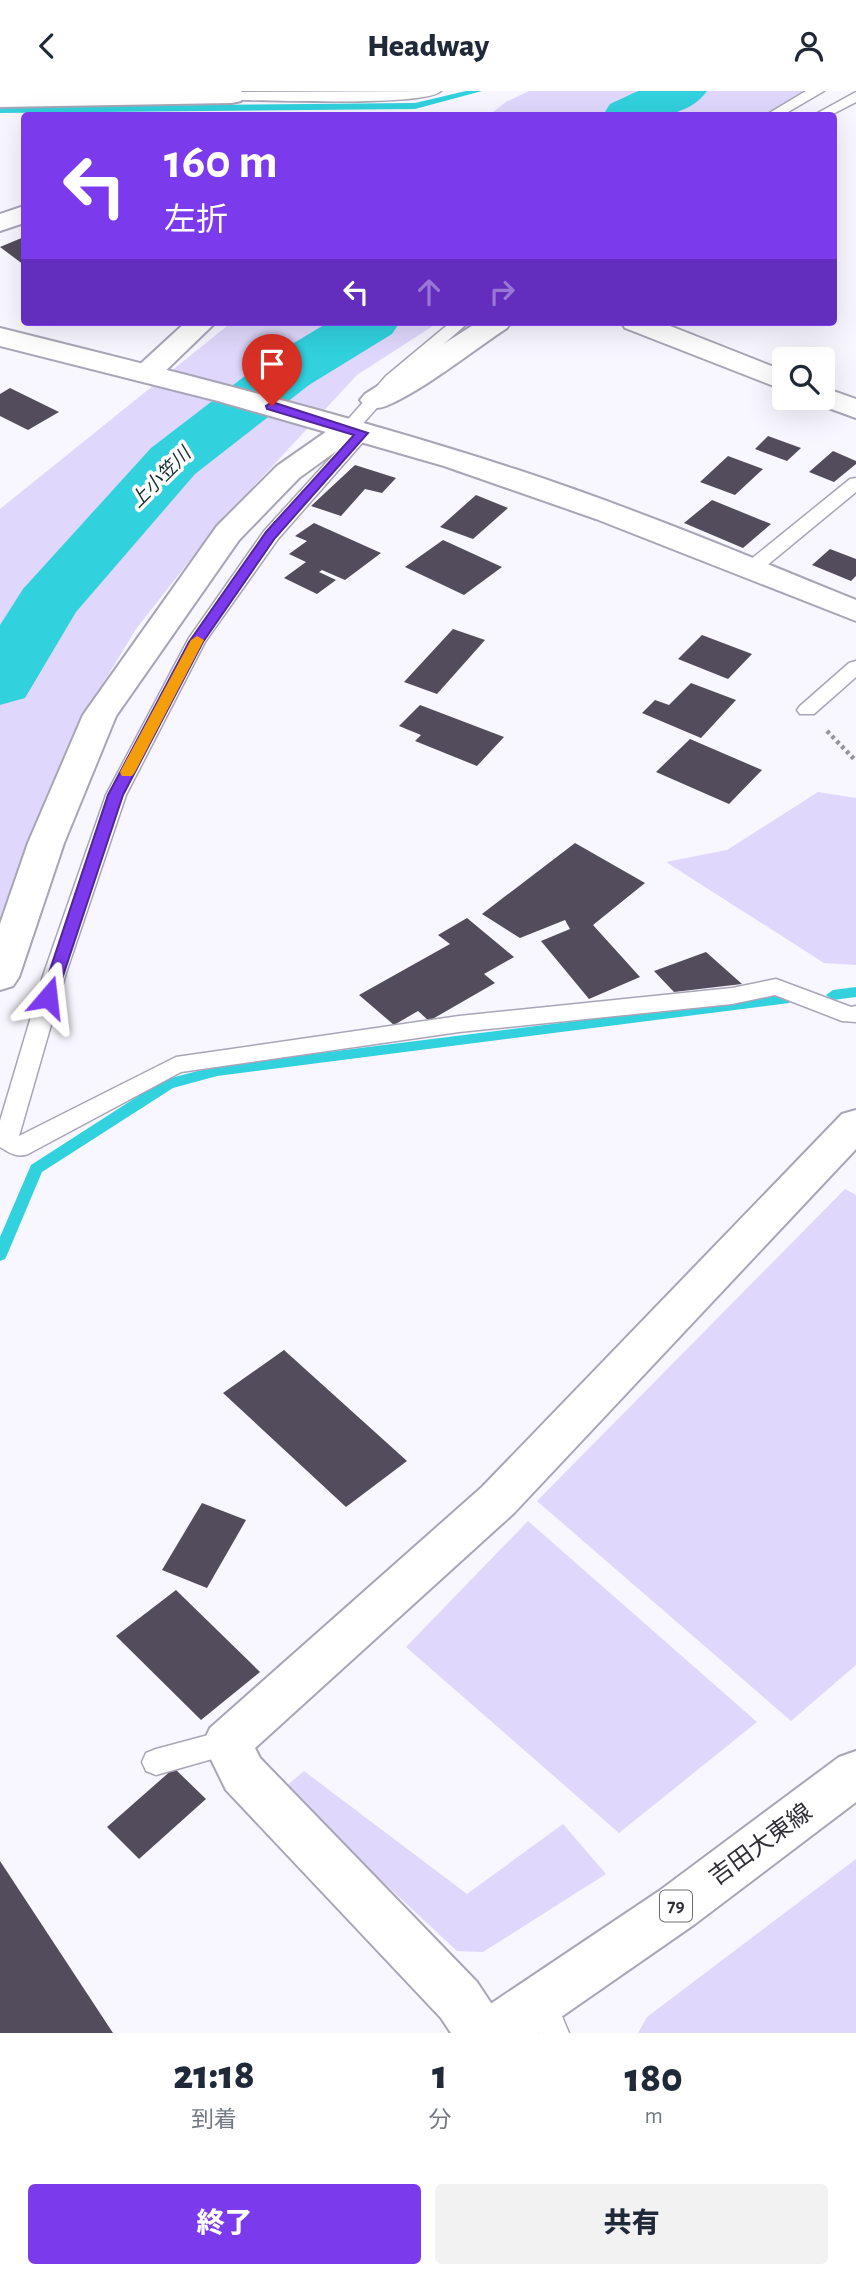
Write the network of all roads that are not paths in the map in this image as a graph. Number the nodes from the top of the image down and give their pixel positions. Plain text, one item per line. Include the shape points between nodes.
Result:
1 (434, 91) edge
2 (817, 91) edge
3 (856, 96) edge
4 (0, 99) edge
5 (236, 103) edge
6 (778, 112) edge
7 (827, 112) edge
8 (21, 215) edge
9 (0, 223) edge
10 (198, 326) edge
11 (456, 326) edge
12 (491, 326) edge
13 (645, 326) edge
14 (0, 337) edge
15 (147, 373) junction
16 (772, 376) edge
17 (376, 400) junction
18 (835, 401) edge
19 (856, 409) edge
20 (356, 431) junction
21 (856, 483) edge
22 (752, 568) junction
23 (856, 611) edge
24 (856, 667) edge
25 (807, 711) road end
26 (0, 977) edge
27 (856, 1014) edge
28 (856, 1124) edge
29 (227, 1743) junction
30 (156, 1762) dead end
31 (856, 1773) edge
32 (548, 2017) edge
33 (481, 2033) edge
34 (492, 2033) edge

1 - 5 lane
2 - 6 lane
3 - 7 lane
4 - 5 street
8 - 9 street
10 - 15 street
11 - 17 lane via 392,380
12 - 17 street
13 - 16 street
14 - 15 street
15 - 20 street
17 - 20 lane
18 - 19 street
20 - 22 street via 457,460
20 - 26 street via 288,472 228,533 100,715 46,843
20 - 27 lane via 271,535 196,642 116,795 55,973 6,1140 20,1148 176,1065 459,1024 732,996 776,987
21 - 22 lane
22 - 23 street
24 - 25 lane
28 - 29 street via 498,1500
29 - 30 lane
29 - 33 street via 243,1774 459,2000
31 - 32 street, 吉田大東線 / 79
32 - 34 street, 吉田大東線 / 79

